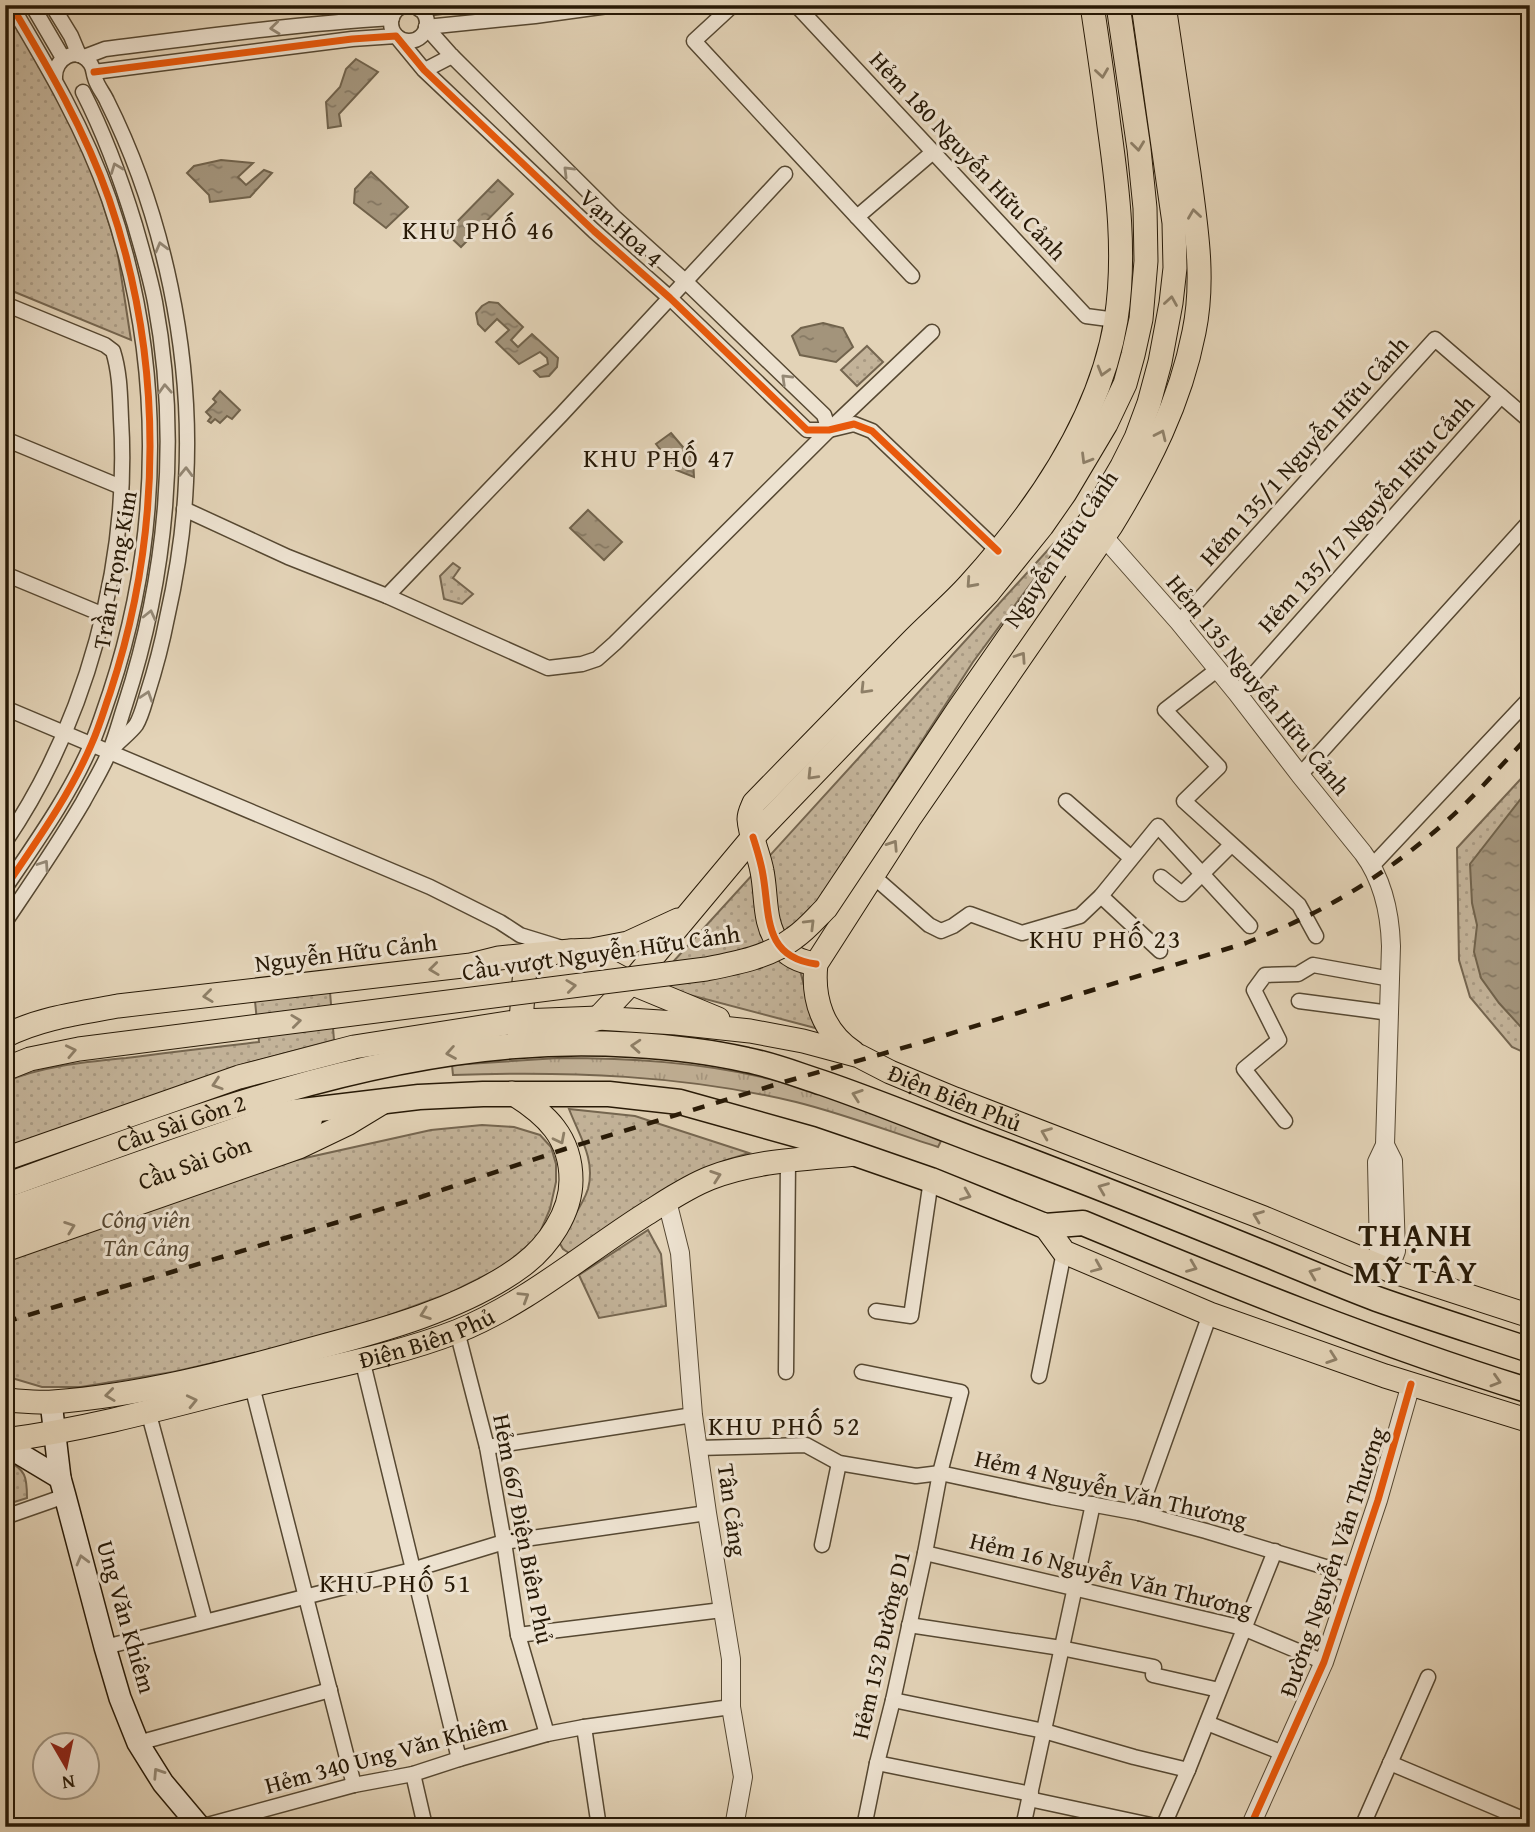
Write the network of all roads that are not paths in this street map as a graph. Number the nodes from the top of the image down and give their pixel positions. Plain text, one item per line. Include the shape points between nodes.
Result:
1 (11, 5) edge
2 (32, 5) edge
3 (52, 5) edge
4 (455, 5) edge
5 (615, 5) edge
6 (733, 5) edge
7 (796, 5) edge
8 (1092, 5) edge
9 (1118, 5) edge
10 (1143, 5) edge
11 (1164, 5) edge
12 (416, 7) edge
13 (389, 12) edge
14 (426, 27) junction
15 (396, 36) junction
16 (81, 56) junction
17 (452, 56) junction
18 (64, 58) junction
19 (425, 70) junction
20 (94, 74) junction
21 (58, 84) junction
22 (83, 92) junction
23 (933, 152) junction
24 (785, 174) dead end
25 (857, 218) junction
26 (912, 276) dead end
27 (685, 281) junction
28 (670, 298) junction
29 (5, 304) edge
30 (1116, 320) junction
31 (932, 332) dead end
32 (1501, 396) junction
33 (1530, 421) edge
34 (829, 430) junction
35 (5, 439) edge
36 (121, 487) junction
37 (184, 509) junction
38 (1530, 521) edge
39 (1097, 529) junction
40 (1005, 558) junction
41 (1056, 569) joint
42 (5, 574) edge
43 (387, 596) junction
44 (104, 615) junction
45 (1179, 622) junction
46 (1218, 669) junction
47 (1237, 693) junction
48 (1530, 698) edge
49 (5, 708) edge
50 (66, 733) junction
51 (92, 744) junction
52 (110, 751) junction
53 (1300, 775) junction
54 (1066, 801) dead end
55 (752, 837) junction
56 (5, 842) edge
57 (1231, 845) junction
58 (1131, 858) junction
59 (1372, 866) junction
60 (1203, 874) junction
61 (873, 876) junction
62 (1161, 877) dead end
63 (5, 888) edge
64 (1101, 896) junction
65 (689, 914) junction
66 (5, 922) edge
67 (1250, 926) dead end
68 (1316, 936) dead end
69 (523, 945) junction
70 (570, 951) junction
71 (1160, 951) dead end
72 (816, 964) junction
73 (1391, 979) junction
74 (631, 983) junction
75 (1299, 1001) dead end
76 (1390, 1013) junction
77 (598, 1018) junction
78 (521, 1021) junction
79 (750, 1031) junction
80 (5, 1035) edge
81 (519, 1045) junction
82 (859, 1056) junction
83 (358, 1059) junction
84 (5, 1069) edge
85 (890, 1072) junction
86 (512, 1093) junction
87 (385, 1101) junction
88 (920, 1119) junction
89 (1284, 1121) dead end
90 (1016, 1122) junction
91 (264, 1139) junction
92 (970, 1139) junction
93 (856, 1154) junction
94 (5, 1159) edge
95 (788, 1161) junction
96 (931, 1180) junction
97 (5, 1186) edge
98 (667, 1200) junction
99 (5, 1211) edge
100 (1045, 1226) junction
101 (5, 1230) edge
102 (546, 1244) junction
103 (5, 1250) edge
104 (1064, 1252) junction
105 (567, 1267) junction
106 (1389, 1270) junction
107 (1377, 1298) junction
108 (876, 1311) dead end
109 (1210, 1314) junction
110 (1530, 1316) edge
111 (457, 1331) junction
112 (1474, 1332) junction
113 (1362, 1335) junction
114 (1530, 1350) edge
115 (362, 1359) junction
116 (1461, 1370) junction
117 (862, 1372) dead end
118 (786, 1373) dead end
119 (1039, 1376) dead end
120 (1411, 1384) junction
121 (252, 1386) junction
122 (5, 1388) edge
123 (1530, 1391) edge
124 (5, 1400) edge
125 (51, 1402) junction
126 (148, 1411) junction
127 (693, 1415) junction
128 (1530, 1421) edge
129 (54, 1434) junction
130 (5, 1443) edge
131 (487, 1447) junction
132 (698, 1448) junction
133 (839, 1463) junction
134 (940, 1473) junction
135 (62, 1487) junction
136 (1093, 1504) junction
137 (707, 1513) junction
138 (1139, 1513) junction
139 (5, 1517) edge
140 (504, 1542) junction
141 (822, 1545) dead end
142 (1275, 1551) junction
143 (925, 1553) junction
144 (412, 1570) junction
145 (1352, 1575) junction
146 (1075, 1588) junction
147 (306, 1597) junction
148 (722, 1610) junction
149 (205, 1621) junction
150 (909, 1625) junction
151 (1244, 1628) junction
152 (518, 1635) junction
153 (105, 1647) junction
154 (1061, 1648) junction
155 (1324, 1662) junction
156 (1428, 1677) dead end
157 (330, 1690) junction
158 (1219, 1690) junction
159 (893, 1700) junction
160 (731, 1707) junction
161 (1207, 1723) junction
162 (584, 1727) junction
163 (1044, 1731) junction
164 (547, 1734) junction
165 (138, 1743) junction
166 (1283, 1754) junction
167 (459, 1759) junction
168 (877, 1763) junction
169 (1390, 1763) junction
170 (1188, 1770) junction
171 (413, 1774) junction
172 (354, 1785) junction
173 (1030, 1796) junction
174 (1530, 1822) edge
175 (200, 1827) edge
176 (422, 1827) edge
177 (599, 1827) edge
178 (734, 1827) edge
179 (864, 1827) edge
180 (1023, 1827) edge
181 (1161, 1827) edge
182 (1250, 1827) edge
183 (1362, 1827) edge

1 - 21 street, Trần Trọng Kim
2 - 18 street
3 - 16 street, Trần Trọng Kim
4 - 12 street
5 - 14 street
6 - 25 street via 694,41
7 - 23 street, Hẻm 180 Nguyễn Hữu Cảnh
8 -> 30 main road, Nguyễn Hữu Cảnh via 1121,230
9 -> 40 main road, Nguyễn Hữu Cảnh via 1145,208 1141,319 1125,384 1106,424 1042,526
39 -> 10 main road, Nguyễn Hữu Cảnh via 1149,403 1175,268 1174,223
39 -> 11 main road, Nguyễn Hữu Cảnh via 1130,495 1169,418 1198,303 1198,237
12 - 13 street
12 - 14 street via 425,17
13 - 15 street
13 -> 16 street via 105,49
14 - 15 street via 414,40
14 - 17 street, Vạn Hoa 4
15 - 19 street, Vạn Hoa 4
15 - 20 street
16 - 18 street
16 - 20 street, Trần Trọng Kim
17 - 19 street
27 -> 17 street, Vạn Hoa 4
18 - 21 street via 56,67
19 - 28 street, Vạn Hoa 4
20 - 22 street
37 -> 20 street, Trần Trọng Kim via 187,440 183,372 165,263 128,146
21 - 22 street via 71,94
21 - 51 street, Trần Trọng Kim via 109,198 122,241 141,327 149,399 150,482 142,559 122,655
52 -> 22 street, Trần Trọng Kim via 152,607 164,524 167,431 154,300 120,177
23 - 25 street
23 - 30 street, Hẻm 180 Nguyễn Hữu Cảnh via 1086,316
24 - 27 street, Vạn Hoa 4
25 - 26 street
27 - 28 street, Vạn Hoa 4
34 -> 27 street, Vạn Hoa 4 via 824,415
28 - 34 street, Vạn Hoa 4 via 807,430
28 - 43 street, Vạn Hoa 4
29 - 36 street via 113,351 122,432
30 -> 40 main road, Nguyễn Hữu Cảnh via 1098,390
31 - 34 street
32 - 33 street, Hẻm 135/1 Nguyễn Hữu Cảnh
32 - 45 street, Hẻm 135/1 Nguyễn Hữu Cảnh via 1435,340
32 - 47 street, Hẻm 135/17 Nguyễn Hữu Cảnh
34 - 40 street via 854,424 872,431
34 - 43 street via 597,659 548,668
35 - 36 street
36 - 44 street
37 - 43 street
52 -> 37 street, Trần Trọng Kim via 136,724 152,680 175,581
38 - 53 street
39 - 41 main road, Nguyễn Hữu Cảnh
39 - 45 street, Hẻm 135 Nguyễn Hữu Cảnh
61 -> 39 main road, Nguyễn Hữu Cảnh
40 -> 55 main road, Nguyễn Hữu Cảnh via 912,640 754,803 749,818
84 -> 41 main road, Cầu vượt Nguyễn Hữu Cảnh, bridge via 79,1049 706,969 769,952 793,940 826,908
42 - 44 street
44 - 50 street
45 - 46 street, Hẻm 135 Nguyễn Hữu Cảnh
46 - 47 street, Hẻm 135 Nguyễn Hữu Cảnh
46 - 57 street via 1165,710 1219,767 1184,801
47 - 53 street, Hẻm 135 Nguyễn Hữu Cảnh
48 - 59 street
49 - 50 street
50 - 51 street
50 - 56 street via 27,810
51 - 52 street
51 - 63 street, Trần Trọng Kim
66 -> 52 street, Trần Trọng Kim via 60,841
52 - 69 street via 430,887 500,922
53 - 59 street, Hẻm 135 Nguyễn Hữu Cảnh
54 - 58 street
55 - 65 main road, Nguyễn Hữu Cảnh
55 - 72 main road via 774,936 792,956
57 - 60 street
57 - 68 street via 1299,905
58 - 60 street via 1158,826
58 - 64 street
59 - 73 street, Hẻm 135 Nguyễn Hữu Cảnh via 1390,930
60 - 62 street via 1182,894
60 - 67 street
61 - 64 street via 941,931 970,914 1022,933 1080,916
61 - 72 main road, Nguyễn Hữu Cảnh
64 - 71 street
65 - 70 main road, Nguyễn Hữu Cảnh via 628,943
65 - 74 main road, Nguyễn Hữu Cảnh
69 - 70 main road, Nguyễn Hữu Cảnh
69 - 78 main road
69 -> 80 main road, Nguyễn Hữu Cảnh via 499,958 471,965 118,1006
70 - 74 main road
72 - 82 main road via 815,990 822,1016 837,1039
73 - 76 street, Hẻm 135 Nguyễn Hữu Cảnh
73 - 89 street via 1313,965 1298,974 1265,975 1254,990 1279,1040 1244,1069
74 - 77 main road, Nguyễn Hữu Cảnh
74 - 79 main road
75 - 76 street
76 - 106 street, Hẻm 135 Nguyễn Hữu Cảnh via 1385,1145 1377,1162 1379,1253
77 - 78 main road, Điện Biên Phủ
77 - 79 main road, Điện Biên Phủ
77 - 81 highway
78 - 81 highway
78 - 83 main road, Điện Biên Phủ
79 - 82 main road, Điện Biên Phủ
81 -> 83 highway, Điện Biên Phủ
88 -> 81 highway, Điện Biên Phủ via 806,1077 701,1051 628,1045
82 - 85 main road, Điện Biên Phủ
83 -> 94 main road, Cầu Sài Gòn 2 via 239,1077
83 - 97 highway, Cầu Sài Gòn 2 via 318,1081 227,1107
85 - 88 main road
85 - 90 main road, Điện Biên Phủ
86 - 87 highway, Điện Biên Phủ
86 - 93 highway, Điện Biên Phủ via 610,1094 680,1102
86 -> 102 main road, Điện Biên Phủ via 536,1108 558,1132 571,1171 566,1204
87 - 91 highway, Điện Biên Phủ via 328,1109
87 - 91 main road, Điện Biên Phủ via 299,1147
88 - 92 highway, Điện Biên Phủ
90 - 92 main road
106 -> 90 main road, Điện Biên Phủ
91 - 99 highway, Cầu Sài Gòn
91 - 101 highway, Cầu Sài Gòn
103 -> 91 main road, Cầu Sài Gòn
107 -> 92 highway, Điện Biên Phủ
93 - 95 main road, Điện Biên Phủ
93 - 96 highway, Điện Biên Phủ
98 -> 95 main road, Điện Biên Phủ via 712,1177
95 - 118 street
96 -> 100 highway, Điện Biên Phủ
96 - 108 street via 911,1316
98 - 105 main road, Điện Biên Phủ
98 - 127 street, Tân Cảng via 680,1253
100 - 104 main road
100 -> 113 highway, Điện Biên Phủ via 1083,1223
102 - 105 main road
102 -> 125 main road, Điện Biên Phủ via 523,1265 481,1291 350,1340 172,1384
104 -> 109 main road
104 - 119 street
111 -> 105 main road, Điện Biên Phủ via 508,1307
106 - 110 main road, Điện Biên Phủ
107 - 112 highway, Điện Biên Phủ
107 - 113 highway via 1387,1318 1385,1327
109 -> 120 main road
109 - 138 street
111 - 115 main road, Điện Biên Phủ
111 - 131 street, Hẻm 667 Điện Biên Phủ
112 - 114 highway, Điện Biên Phủ
112 - 116 highway via 1461,1333 1452,1344 1451,1358
113 - 116 highway, Điện Biên Phủ
115 - 121 main road, Điện Biên Phủ
115 - 144 street
116 -> 123 highway, Điện Biên Phủ
117 - 134 street, Hẻm 152 Đường D1 via 961,1392
120 - 128 main road
120 - 145 street, Đường Nguyễn Văn Thương
126 -> 121 main road, Điện Biên Phủ
121 - 147 street
122 - 125 main road
124 - 125 main road
125 - 129 main road, Ung Văn Khiêm
126 - 129 main road, Điện Biên Phủ
126 - 149 street
127 - 131 street
127 - 132 street, Tân Cảng
129 - 130 main road, Điện Biên Phủ
129 - 135 main road, Ung Văn Khiêm
130 - 135 main road
131 - 140 street, Hẻm 667 Điện Biên Phủ
132 - 133 street, Hẻm 4 Nguyễn Văn Thương via 806,1445
132 - 137 street, Tân Cảng
133 - 134 street, Hẻm 4 Nguyễn Văn Thương via 916,1476
133 - 141 street
134 - 136 street, Hẻm 4 Nguyễn Văn Thương
134 - 143 street, Hẻm 152 Đường D1
135 - 139 street
153 -> 135 main road, Ung Văn Khiêm
136 - 138 street, Hẻm 4 Nguyễn Văn Thương
136 - 146 street
137 - 140 street
137 - 148 street, Tân Cảng
138 - 142 street, Hẻm 4 Nguyễn Văn Thương
140 - 144 street
140 - 152 street, Hẻm 667 Điện Biên Phủ
142 - 145 street, Hẻm 4 Nguyễn Văn Thương
142 - 151 street
143 - 146 street, Hẻm 16 Nguyễn Văn Thương
143 - 150 street, Hẻm 152 Đường D1
144 - 147 street
144 - 167 street
145 - 155 street, Đường Nguyễn Văn Thương
146 - 151 street, Hẻm 16 Nguyễn Văn Thương
146 - 154 street
147 - 149 street
147 - 157 street
148 - 152 street
148 - 160 street, Tân Cảng via 731,1659
149 - 153 street
150 - 154 street
150 - 159 street, Hẻm 152 Đường D1
151 - 155 street, Hẻm 16 Nguyễn Văn Thương
151 - 158 street
152 - 164 street, Hẻm 667 Điện Biên Phủ
153 - 165 main road, Ung Văn Khiêm
154 - 158 street via 1154,1667 1153,1675
154 - 163 street
155 - 166 street, Đường Nguyễn Văn Thương
156 - 169 street
157 - 165 street
157 - 172 street
158 - 161 street
159 - 163 street
159 - 168 street, Hẻm 152 Đường D1
160 - 162 street, Hẻm 340 Ung Văn Khiêm
160 - 178 street, Tân Cảng via 743,1777
161 - 166 street
161 - 170 street
162 - 164 street, Hẻm 340 Ung Văn Khiêm
162 - 177 street
163 - 170 street
163 - 173 street
164 - 167 street, Hẻm 340 Ung Văn Khiêm
175 -> 165 main road, Ung Văn Khiêm via 163,1783
166 - 182 street, Đường Nguyễn Văn Thương
167 - 171 street, Hẻm 340 Ung Văn Khiêm
168 - 173 street
168 - 179 street, Hẻm 152 Đường D1
169 - 174 street
169 - 183 street
170 - 181 street
171 - 172 street, Hẻm 340 Ung Văn Khiêm
171 - 176 street
172 - 175 street, Hẻm 340 Ung Văn Khiêm
173 - 180 street
173 - 181 street

